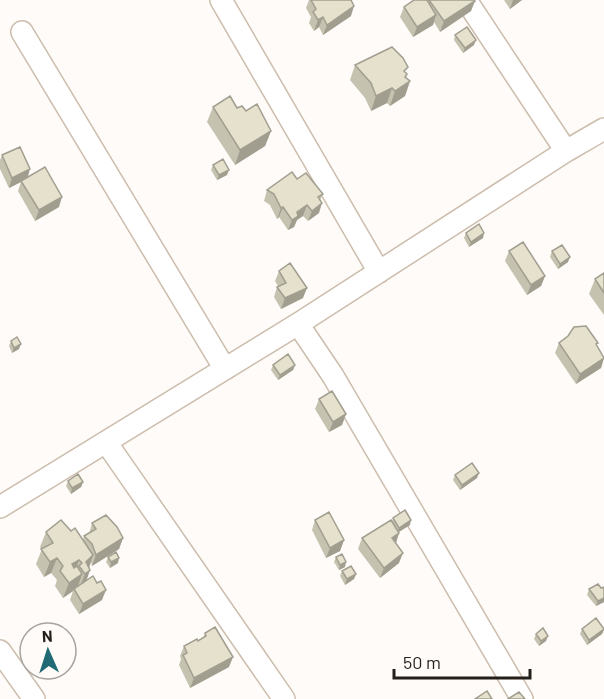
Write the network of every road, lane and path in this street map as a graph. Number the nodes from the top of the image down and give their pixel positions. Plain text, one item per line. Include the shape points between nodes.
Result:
1 (221, 0) edge
2 (465, 0) edge
3 (22, 32) dead end
4 (601, 137) edge
5 (566, 151) junction
6 (379, 272) junction
7 (298, 324) junction
8 (225, 369) junction
9 (106, 442) junction
10 (0, 507) edge
11 (0, 651) edge
12 (34, 699) edge
13 (284, 699) edge
14 (522, 699) edge

1 - 6 street
2 - 5 street
3 - 8 street
4 - 5 street
5 - 6 street
6 - 7 street
7 - 8 street
7 - 14 street via 333,376
8 - 9 street
9 - 10 street
9 - 13 street
11 - 12 street

